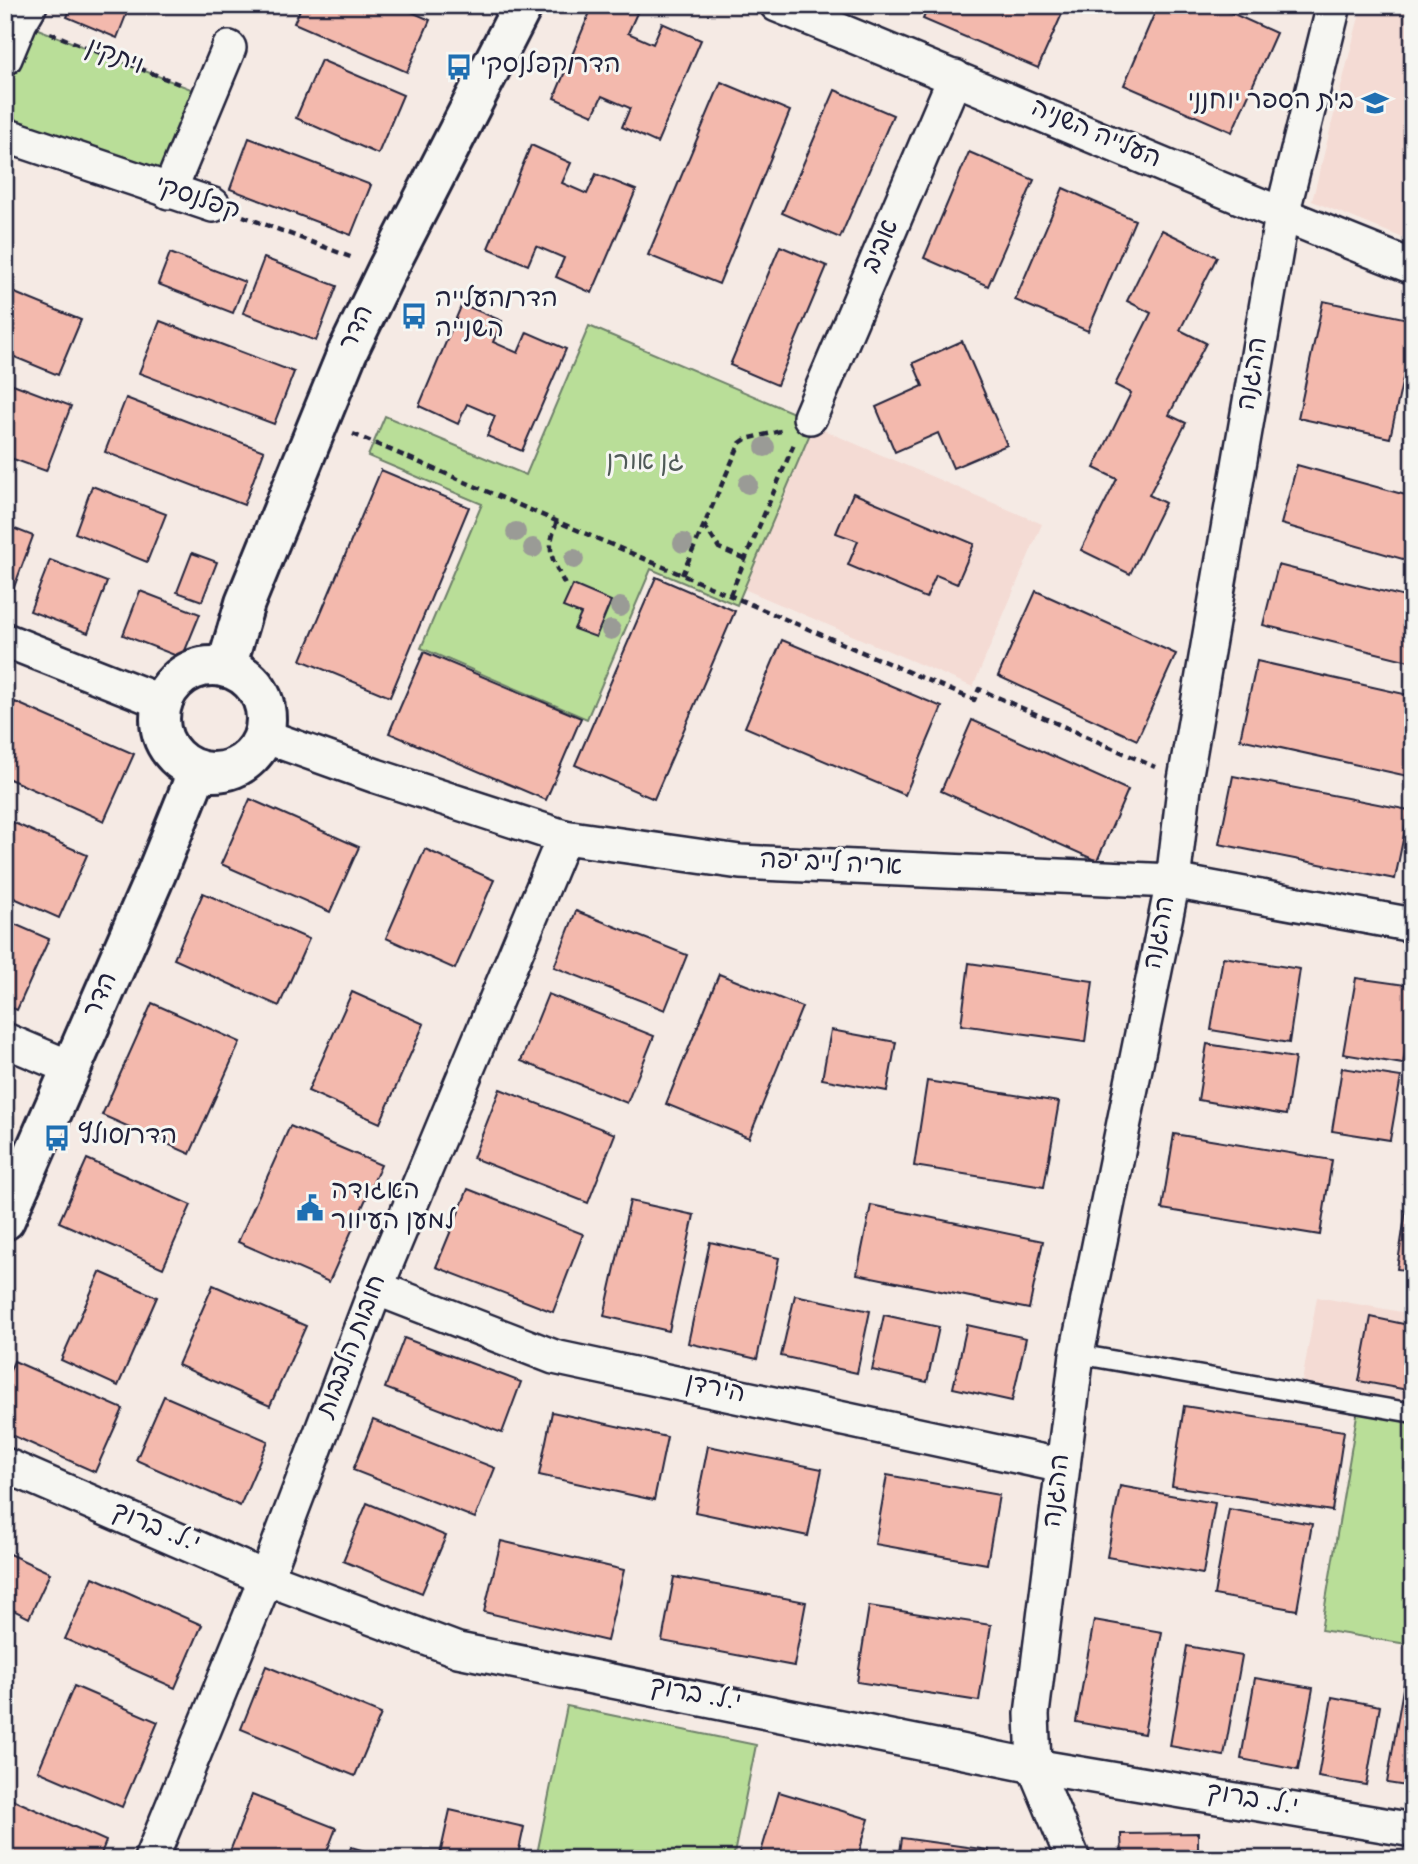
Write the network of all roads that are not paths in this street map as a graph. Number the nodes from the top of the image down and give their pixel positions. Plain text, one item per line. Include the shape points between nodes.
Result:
1 (523, 5) edge
2 (777, 5) edge
3 (1334, 5) edge
4 (25, 13) edge
5 (229, 48) dead end
6 (5, 58) edge
7 (955, 77) junction
8 (5, 135) edge
9 (169, 192) junction
10 (213, 205) road end
11 (1282, 215) junction
12 (1413, 267) edge
13 (800, 429) road end
14 (5, 640) edge
15 (226, 668) junction
16 (162, 702) junction
17 (264, 736) junction
18 (198, 770) junction
19 (564, 837) junction
20 (1173, 881) junction
21 (1413, 925) edge
22 (5, 1040) edge
23 (71, 1068) junction
24 (5, 1220) edge
25 (376, 1288) junction
26 (1077, 1354) junction
27 (1413, 1413) edge
28 (5, 1465) edge
29 (1063, 1466) junction
30 (266, 1578) junction
31 (1034, 1766) junction
32 (1413, 1830) edge
33 (151, 1859) edge
34 (1073, 1859) edge

1 - 15 street, הדר via 347,353 245,603
2 - 7 street, העלייה השניה
3 - 11 street, ההגנה
4 - 6 street
5 - 9 street
7 - 11 street, העלייה השניה
7 - 13 street, אביב
8 - 9 street, קפלנסקי
9 - 10 street, קפלנסקי
11 - 12 street, העלייה השניה
11 - 20 street, ההגנה via 1185,780
14 - 16 street
15 - 16 street via 207,666 185,673 171,685
15 - 17 street via 243,675 256,688 266,713
16 - 18 street via 159,725 165,743 176,758
17 - 18 street via 250,758 234,768
17 - 19 street, אריה לייב יפה
18 - 23 street, הדר
19 - 20 street, אריה לייב יפה via 740,862
19 - 25 street, חובות הלבבות
20 - 21 street, אריה לייב יפה
20 - 26 street, ההגנה
22 - 23 street
23 - 24 street, הדר
25 - 29 street, הירדן via 554,1357
25 - 30 street, חובות הלבבות
26 - 27 lane
26 - 29 street, ההגנה
28 - 30 street, י.ל. ברוך
29 - 31 street, ההגנה via 1032,1714
30 - 31 street, י.ל. ברוך via 457,1650
30 - 33 street, חובות הלבבות
31 - 32 street, י.ל. ברוך
31 - 34 street, ההגנה

